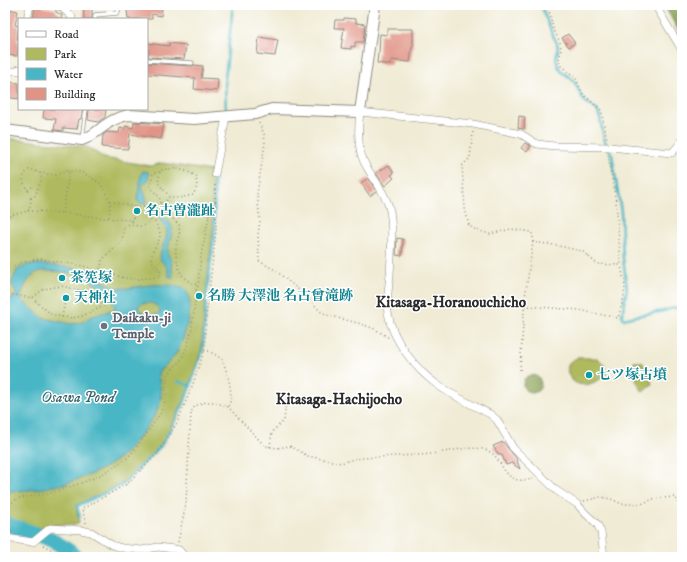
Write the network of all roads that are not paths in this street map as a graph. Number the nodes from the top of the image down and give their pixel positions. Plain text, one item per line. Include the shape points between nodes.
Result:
1 (30, 5) edge
2 (59, 5) edge
3 (121, 5) edge
4 (375, 5) edge
5 (655, 5) edge
6 (27, 18) edge
7 (71, 18) edge
8 (95, 18) edge
9 (682, 50) edge
10 (148, 60) edge
11 (192, 63) dead end
12 (5, 71) edge
13 (18, 71) edge
14 (86, 110) edge
15 (128, 112) edge
16 (360, 112) junction
17 (226, 117) junction
18 (5, 130) edge
19 (82, 140) junction
20 (682, 141) edge
21 (215, 174) road end
22 (5, 538) edge
23 (185, 557) edge
24 (604, 557) edge

1 - 6 street
2 - 7 street
3 - 8 lane via 117,13 95,15
4 - 16 main road
5 - 9 street
10 - 11 lane
12 - 13 street
14 - 19 lane
15 - 17 main road via 194,119
15 - 19 main road via 108,123 90,138
16 - 17 main road via 272,109 255,114
16 - 20 street via 473,124 521,134 537,144 555,146 607,147 672,153
16 - 24 street via 358,138 361,155 390,208 388,312 393,332 400,345 438,386 497,420 513,448 557,491 577,504 597,524 601,532
17 - 21 street
18 - 19 main road
22 - 23 street via 28,542 35,540 50,528 81,530 122,548 174,549 179,550

